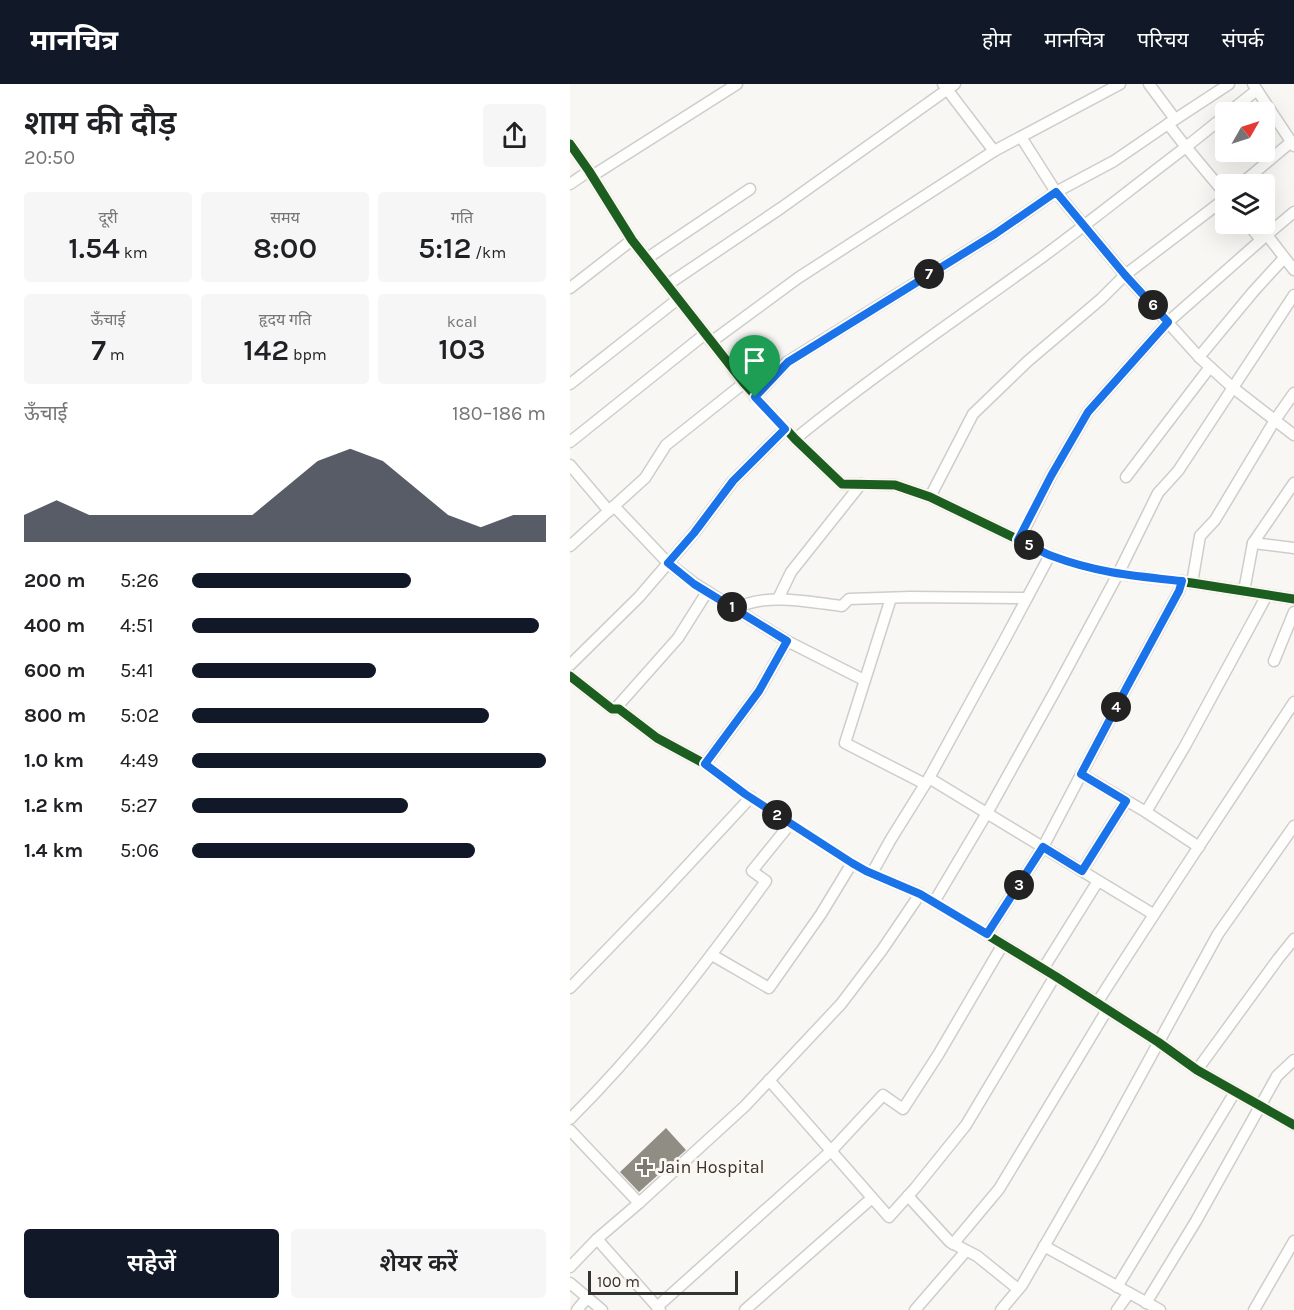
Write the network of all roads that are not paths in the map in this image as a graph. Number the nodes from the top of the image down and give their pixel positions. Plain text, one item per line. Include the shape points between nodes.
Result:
1 (737, 84) edge
2 (1120, 84) edge
3 (1149, 84) edge
4 (1229, 84) edge
5 (949, 86) edge
6 (1255, 87) edge
7 (1239, 102) edge
8 (1172, 122) junction
9 (1215, 125) edge
10 (1021, 136) junction
11 (570, 144) edge
12 (1293, 144) edge
13 (1186, 147) junction
14 (994, 151) junction
15 (590, 174) junction
16 (1254, 174) edge
17 (1215, 183) edge
18 (570, 184) edge
19 (750, 189) dead end
20 (1056, 192) junction
21 (1215, 205) edge
22 (1294, 212) edge
23 (1084, 226) junction
24 (1259, 234) edge
25 (1264, 238) junction
26 (632, 240) junction
27 (1284, 258) junction
28 (646, 259) junction
29 (1294, 270) edge
30 (1125, 275) junction
31 (667, 285) junction
32 (570, 288) edge
33 (1294, 295) edge
34 (678, 299) junction
35 (1168, 322) junction
36 (708, 338) junction
37 (1199, 357) junction
38 (1210, 367) junction
39 (744, 383) junction
40 (570, 384) edge
41 (1232, 387) junction
42 (1294, 393) edge
43 (755, 397) junction
44 (1275, 420) junction
45 (785, 429) junction
46 (1294, 435) edge
47 (795, 440) junction
48 (570, 442) edge
49 (570, 465) edge
50 (1126, 477) dead end
51 (1294, 483) edge
52 (861, 484) junction
53 (930, 496) junction
54 (611, 508) junction
55 (1018, 540) junction
56 (1253, 543) junction
57 (570, 546) edge
58 (1294, 548) edge
59 (1050, 555) junction
60 (668, 563) junction
61 (1118, 574) junction
62 (1187, 582) junction
63 (1244, 591) junction
64 (708, 592) junction
65 (1267, 595) junction
66 (891, 598) junction
67 (1027, 598) junction
68 (778, 599) junction
69 (1294, 599) edge
70 (735, 609) junction
71 (1294, 612) edge
72 (787, 641) junction
73 (1274, 661) dead end
74 (570, 665) edge
75 (570, 676) edge
76 (864, 680) junction
77 (1294, 702) edge
78 (615, 709) junction
79 (705, 764) junction
80 (1081, 774) junction
81 (927, 781) junction
82 (750, 798) junction
83 (1126, 801) junction
84 (1146, 812) junction
85 (987, 813) junction
86 (790, 824) junction
87 (1294, 826) edge
88 (1043, 847) junction
89 (1199, 848) junction
90 (852, 863) junction
91 (1082, 871) junction
92 (872, 873) junction
93 (1098, 881) junction
94 (920, 894) junction
95 (934, 902) junction
96 (1153, 914) junction
97 (987, 934) junction
98 (1294, 939) edge
99 (1003, 944) junction
100 (712, 955) junction
101 (1043, 969) junction
102 (1055, 976) junction
103 (570, 988) edge
104 (1097, 1003) junction
105 (1107, 1010) junction
106 (1158, 1042) junction
107 (1294, 1060) edge
108 (1197, 1070) junction
109 (769, 1080) junction
110 (1235, 1092) junction
111 (1260, 1105) junction
112 (570, 1119) edge
113 (1294, 1125) edge
114 (570, 1131) edge
115 (831, 1151) junction
116 (908, 1196) junction
117 (872, 1198) junction
118 (639, 1203) junction
119 (597, 1239) junction
120 (1294, 1241) edge
121 (953, 1244) junction
122 (1044, 1246) junction
123 (966, 1251) junction
124 (570, 1267) edge
125 (570, 1283) edge
126 (1117, 1287) junction
127 (1018, 1290) junction
128 (1129, 1293) junction
129 (587, 1298) junction
130 (1146, 1303) junction
131 (654, 1307) edge
132 (577, 1310) edge
133 (602, 1310) edge
134 (745, 1310) edge
135 (915, 1310) edge
136 (1001, 1310) edge
137 (1117, 1310) edge
138 (1160, 1310) edge
139 (1254, 1310) edge

1 - 15 street
2 - 10 street
3 - 8 street
4 - 8 street
5 - 14 street
5 - 31 street
6 - 7 street
6 - 12 street
8 - 13 street
8 - 20 street via 1114,161
9 - 13 street
10 - 14 street
10 - 20 street
11 - 15 street
12 - 16 street
13 - 17 street
13 - 23 street
14 - 36 street
15 - 18 street
15 - 26 street
19 - 28 street
20 - 23 street
20 - 43 street via 788,362
21 - 30 street
22 - 25 street
23 - 30 street
23 - 47 street via 843,400
24 - 25 street
25 - 27 street
25 - 35 street
26 - 28 street
26 - 32 street
27 - 29 street
27 - 37 street
28 - 31 street
30 - 35 street
30 - 53 street via 973,414
31 - 34 street
33 - 41 street
34 - 36 street
34 - 40 street
35 - 37 street
35 - 55 street via 1088,412
36 - 39 street
36 - 48 street
37 - 38 street
38 - 41 street
38 - 50 street
39 - 43 street
39 - 54 street via 666,445 645,478
41 - 44 street
41 - 61 street via 1179,471 1158,493
42 - 44 street
43 - 45 street
44 - 46 street
44 - 62 street via 1215,520 1200,536
45 - 47 street
45 - 60 street via 733,481
47 - 52 street via 842,484
49 - 54 street
51 - 56 street
52 - 53 street via 895,485
52 - 68 street via 791,572
53 - 55 street
54 - 57 street
54 - 60 street
55 - 59 street
56 - 58 street
56 - 63 street
59 - 61 street
59 - 67 street
60 - 64 street
60 - 74 street
61 - 62 street
61 - 85 street
62 - 63 street
62 - 80 street
63 - 65 street
64 - 70 street
64 - 78 street via 678,638
65 - 69 street
65 - 84 street
66 - 67 street
66 - 68 street via 849,599 842,606
66 - 76 street
67 - 81 street
68 - 70 street via 743,604
70 - 72 street
71 - 73 street
72 - 76 street
72 - 79 street via 759,691
75 - 78 street
76 - 81 street via 845,743
77 - 89 street
78 - 79 street
79 - 82 street
80 - 83 street
80 - 88 street
81 - 85 street
81 - 92 street
82 - 86 street
82 - 103 street
83 - 84 street
83 - 91 street
84 - 89 street
85 - 88 street
85 - 95 street
86 - 90 street
86 - 100 street via 752,871 766,881
87 - 106 street via 1218,934
88 - 91 street
88 - 97 street
89 - 96 street
90 - 92 street
90 - 100 street via 769,988
91 - 93 street
92 - 94 street
93 - 96 street
93 - 101 street
94 - 95 street
94 - 109 street via 841,1004
95 - 97 street
96 - 104 street
97 - 99 street
98 - 108 street
99 - 101 street
99 - 115 street via 903,1109 883,1095
100 - 112 street via 654,1028
101 - 102 street
102 - 104 street
102 - 116 street via 966,1125
104 - 105 street
105 - 106 street
105 - 121 street via 999,1189
106 - 108 street
106 - 122 street
107 - 111 street via 1277,1076
108 - 110 street
109 - 115 street
109 - 118 street
110 - 111 street
110 - 126 street
111 - 113 street
111 - 130 street
114 - 118 street
115 - 117 street
115 - 131 street
116 - 117 street via 889,1217
116 - 121 street
117 - 134 street
118 - 119 street
119 - 124 street
119 - 131 street
120 - 139 street
121 - 123 street
122 - 126 street
122 - 127 street
123 - 127 street
123 - 135 street
125 - 129 street
126 - 128 street
127 - 136 street
128 - 130 street
128 - 137 street
129 - 132 street
129 - 133 street
130 - 138 street

